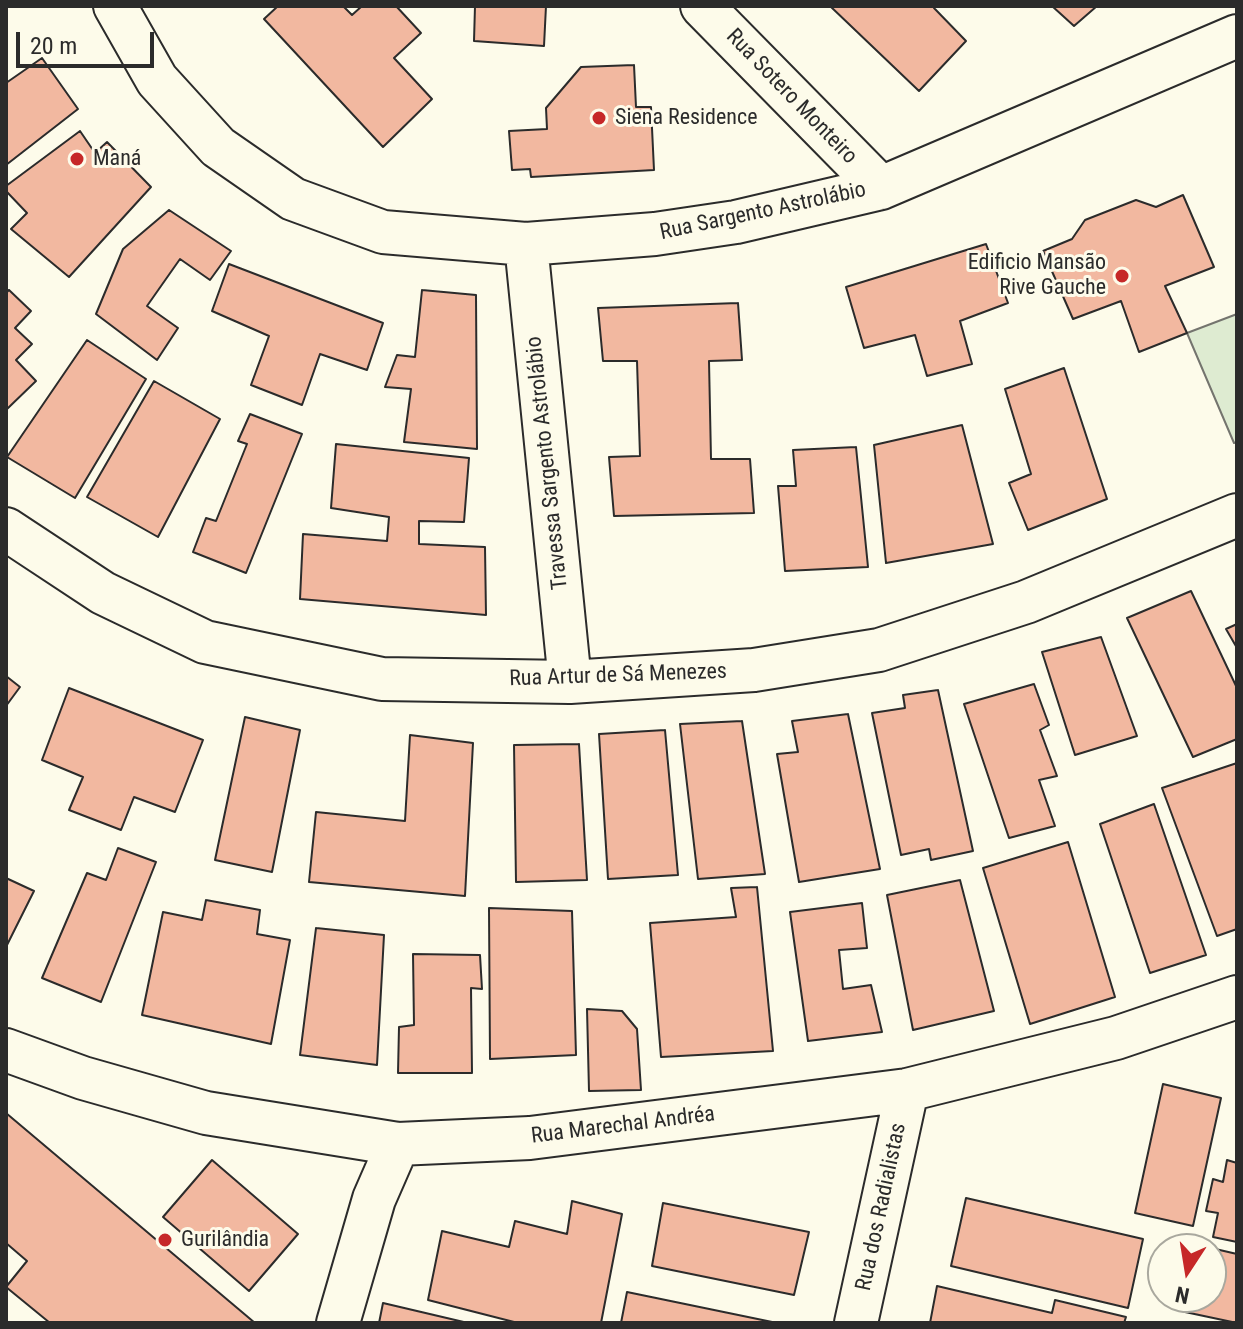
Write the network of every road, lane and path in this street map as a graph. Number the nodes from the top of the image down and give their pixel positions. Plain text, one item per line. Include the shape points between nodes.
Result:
1 (115, 6) edge
2 (702, 6) edge
3 (1237, 36) edge
4 (881, 188) junction
5 (526, 244) junction
6 (1237, 515) edge
7 (6, 529) edge
8 (570, 682) junction
9 (1237, 997) edge
10 (6, 1050) edge
11 (907, 1090) junction
12 (398, 1144) junction
13 (338, 1323) edge
14 (856, 1323) edge

1 - 5 street, Rua Sargento Astrolábio via 157,80 218,147 293,199 383,232
2 - 4 street, Rua Sotero Monteiro
3 - 4 street, Rua Sargento Astrolábio
4 - 5 street, Rua Sargento Astrolábio via 723,224
5 - 8 street, Travessa Sargento Astrolábio
6 - 8 street, Rua Artur de Sá Menezes via 1026,602 879,650 754,670
7 - 8 street, Rua Artur de Sá Menezes via 103,593 205,642 382,679
9 - 11 street, Rua Marechal Andréa via 1116,1038
10 - 12 street, Rua Marechal Andréa via 206,1113
11 - 12 street, Rua Marechal Andréa via 530,1138
11 - 14 street, Rua dos Radialistas
12 - 13 street via 374,1199

